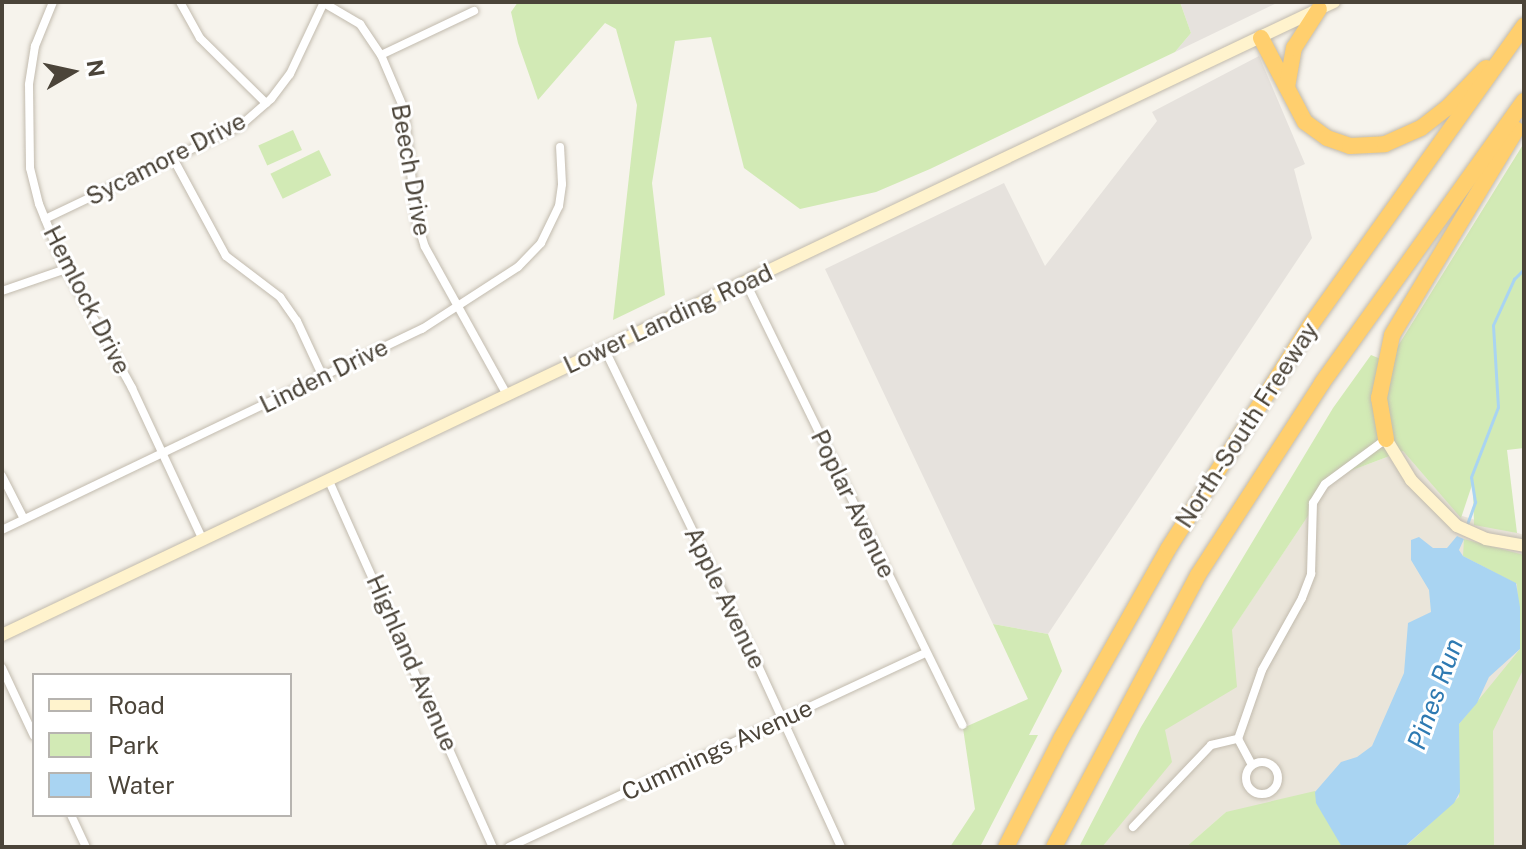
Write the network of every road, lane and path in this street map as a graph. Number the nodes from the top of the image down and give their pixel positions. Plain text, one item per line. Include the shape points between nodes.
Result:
1 (180, 2) edge
2 (324, 2) edge
3 (50, 3) edge
4 (1326, 6) edge
5 (474, 11) dead end
6 (1524, 26) edge
7 (1261, 38) junction
8 (381, 55) junction
9 (1503, 55) junction
10 (1287, 88) junction
11 (1524, 101) edge
12 (266, 103) junction
13 (1524, 115) edge
14 (560, 147) dead end
15 (174, 160) junction
16 (45, 219) junction
17 (66, 269) junction
18 (746, 283) junction
19 (2, 291) edge
20 (459, 305) junction
21 (605, 350) junction
22 (323, 377) junction
23 (507, 395) junction
24 (1386, 439) junction
25 (162, 453) junction
26 (2, 476) edge
27 (329, 481) junction
28 (24, 519) junction
29 (2, 530) edge
30 (203, 540) junction
31 (1524, 546) edge
32 (2, 635) edge
33 (925, 653) junction
34 (2, 668) edge
35 (783, 719) junction
36 (963, 725) dead end
37 (32, 732) edge
38 (1238, 739) junction
39 (1252, 765) junction
40 (72, 817) edge
41 (1133, 827) dead end
42 (86, 847) edge
43 (493, 847) edge
44 (509, 847) edge
45 (841, 847) edge
46 (1006, 847) edge
47 (1054, 847) edge

1 - 12 street via 200,38
2 - 8 street, Beech Drive via 360,24
2 - 12 street, Sycamore Drive via 290,74
3 - 16 street, Hemlock Drive via 29,85 30,168
4 - 7 main road, Lower Landing Road
4 - 10 highway via 1294,48
5 - 8 street
6 - 9 highway, North-South Freeway
7 - 10 highway
7 - 18 main road, Lower Landing Road
8 - 20 street, Beech Drive via 404,109 416,218 425,247
9 - 10 highway via 1432,121 1379,145 1350,146 1322,136 1305,122
9 - 46 highway, North-South Freeway via 1310,326 1168,549
11 - 47 highway, North-South Freeway via 1322,383 1198,575
12 - 15 street, Sycamore Drive via 240,126
13 - 24 highway via 1396,326 1380,387
14 - 20 street, Linden Drive via 559,206 541,243 518,267
15 - 16 street, Sycamore Drive
15 - 22 street via 226,256 280,297
16 - 17 street, Hemlock Drive
17 - 19 street
17 - 25 street, Hemlock Drive via 110,344
18 - 21 main road, Lower Landing Road
18 - 33 street, Poplar Avenue
20 - 22 street, Linden Drive
20 - 23 street, Beech Drive
21 - 23 main road, Lower Landing Road
21 - 35 street, Apple Avenue
22 - 25 street, Linden Drive
23 - 27 main road, Lower Landing Road
24 - 31 main road via 1411,480 1457,526
24 - 38 street via 1325,484 1313,503 1311,574 1262,670
25 - 28 street, Linden Drive
25 - 30 street, Hemlock Drive
26 - 28 street
27 - 30 main road, Lower Landing Road
27 - 43 street, Highland Avenue
28 - 29 street, Linden Drive
30 - 32 main road, Lower Landing Road
33 - 35 street, Cummings Avenue
33 - 36 street, Poplar Avenue
34 - 37 street
35 - 44 street, Cummings Avenue
35 - 45 street, Apple Avenue
38 - 39 street
38 - 41 street via 1211,745
39 - 39 street via 1267,762 1275,769 1278,779 1271,792 1250,790 1245,780
40 - 42 street

